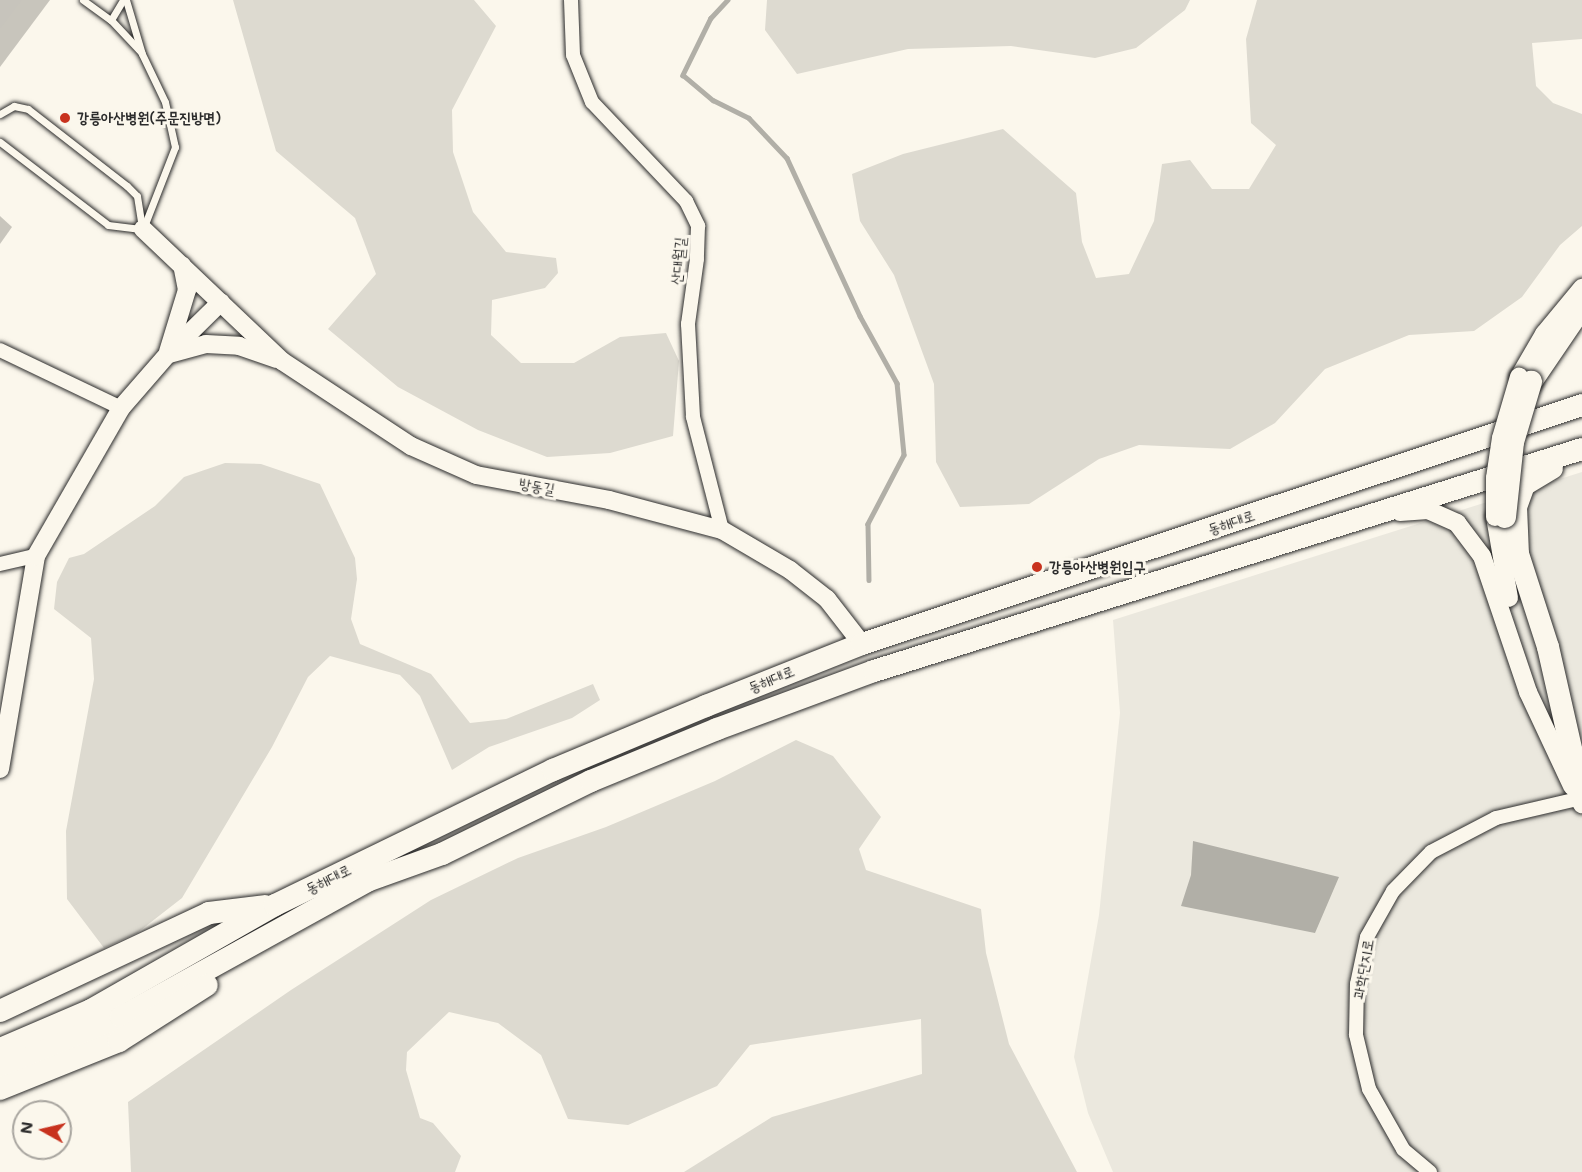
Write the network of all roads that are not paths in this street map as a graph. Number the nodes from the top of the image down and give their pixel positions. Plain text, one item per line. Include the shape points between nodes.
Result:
1 (83, 0) edge
2 (124, 0) edge
3 (571, 0) edge
4 (111, 20) junction
5 (142, 54) junction
6 (0, 114) edge
7 (0, 142) edge
8 (142, 229) junction
9 (182, 265) junction
10 (1582, 288) edge
11 (221, 302) junction
12 (1582, 307) edge
13 (0, 350) edge
14 (168, 354) junction
15 (282, 361) junction
16 (1525, 379) junction
17 (1582, 405) edge
18 (121, 408) junction
19 (1582, 449) edge
20 (1582, 459) edge
21 (722, 530) junction
22 (1290, 538) junction
23 (36, 556) junction
24 (0, 564) edge
25 (862, 644) junction
26 (874, 671) junction
27 (0, 769) edge
28 (1579, 794) edge
29 (442, 855) junction
30 (275, 905) junction
31 (0, 1011) edge
32 (0, 1049) edge
33 (0, 1071) edge
34 (0, 1089) edge
35 (1430, 1172) edge

1 - 4 lane
2 - 4 lane
2 - 5 lane
3 - 21 street, 산대월길 via 573,55 591,102 686,201 698,226 687,324 693,417
4 - 5 lane
5 - 8 lane via 165,102 175,147
6 - 8 lane via 14,106 28,109 133,190
7 - 8 lane via 108,225
8 - 9 street, 방동길
9 - 11 street, 방동길
9 - 14 street via 187,290
10 - 16 street via 1544,334
11 - 14 street
11 - 15 street, 방동길
12 - 16 highway
13 - 18 street
14 - 15 street via 206,344 228,345
14 - 18 street
15 - 21 street, 방동길 via 411,446 476,475 609,500
16 - 28 highway, bridge via 1500,517 1529,630
17 - 25 highway, 동해대로
18 - 23 street
19 - 22 highway, 동해대로
20 - 28 highway via 1542,472 1524,484 1516,507 1518,554 1548,647
21 - 25 street, 방동길 via 790,570 827,599
22 - 26 highway, 동해대로
22 - 28 street via 1395,512 1428,510 1457,523 1482,556 1528,692
23 - 24 street
23 - 27 street
25 - 26 highway
25 - 30 highway, 동해대로 via 553,770
26 - 29 highway, 동해대로 via 591,781
28 - 35 street, 과학단지로 via 1496,818 1431,852 1393,891 1367,936 1358,984 1356,1035 1369,1089 1403,1149
29 - 33 highway, 동해대로 via 367,881 120,1017
29 - 34 highway via 330,912 119,1041
30 - 31 highway via 209,913
30 - 32 highway, 동해대로 via 91,1010

